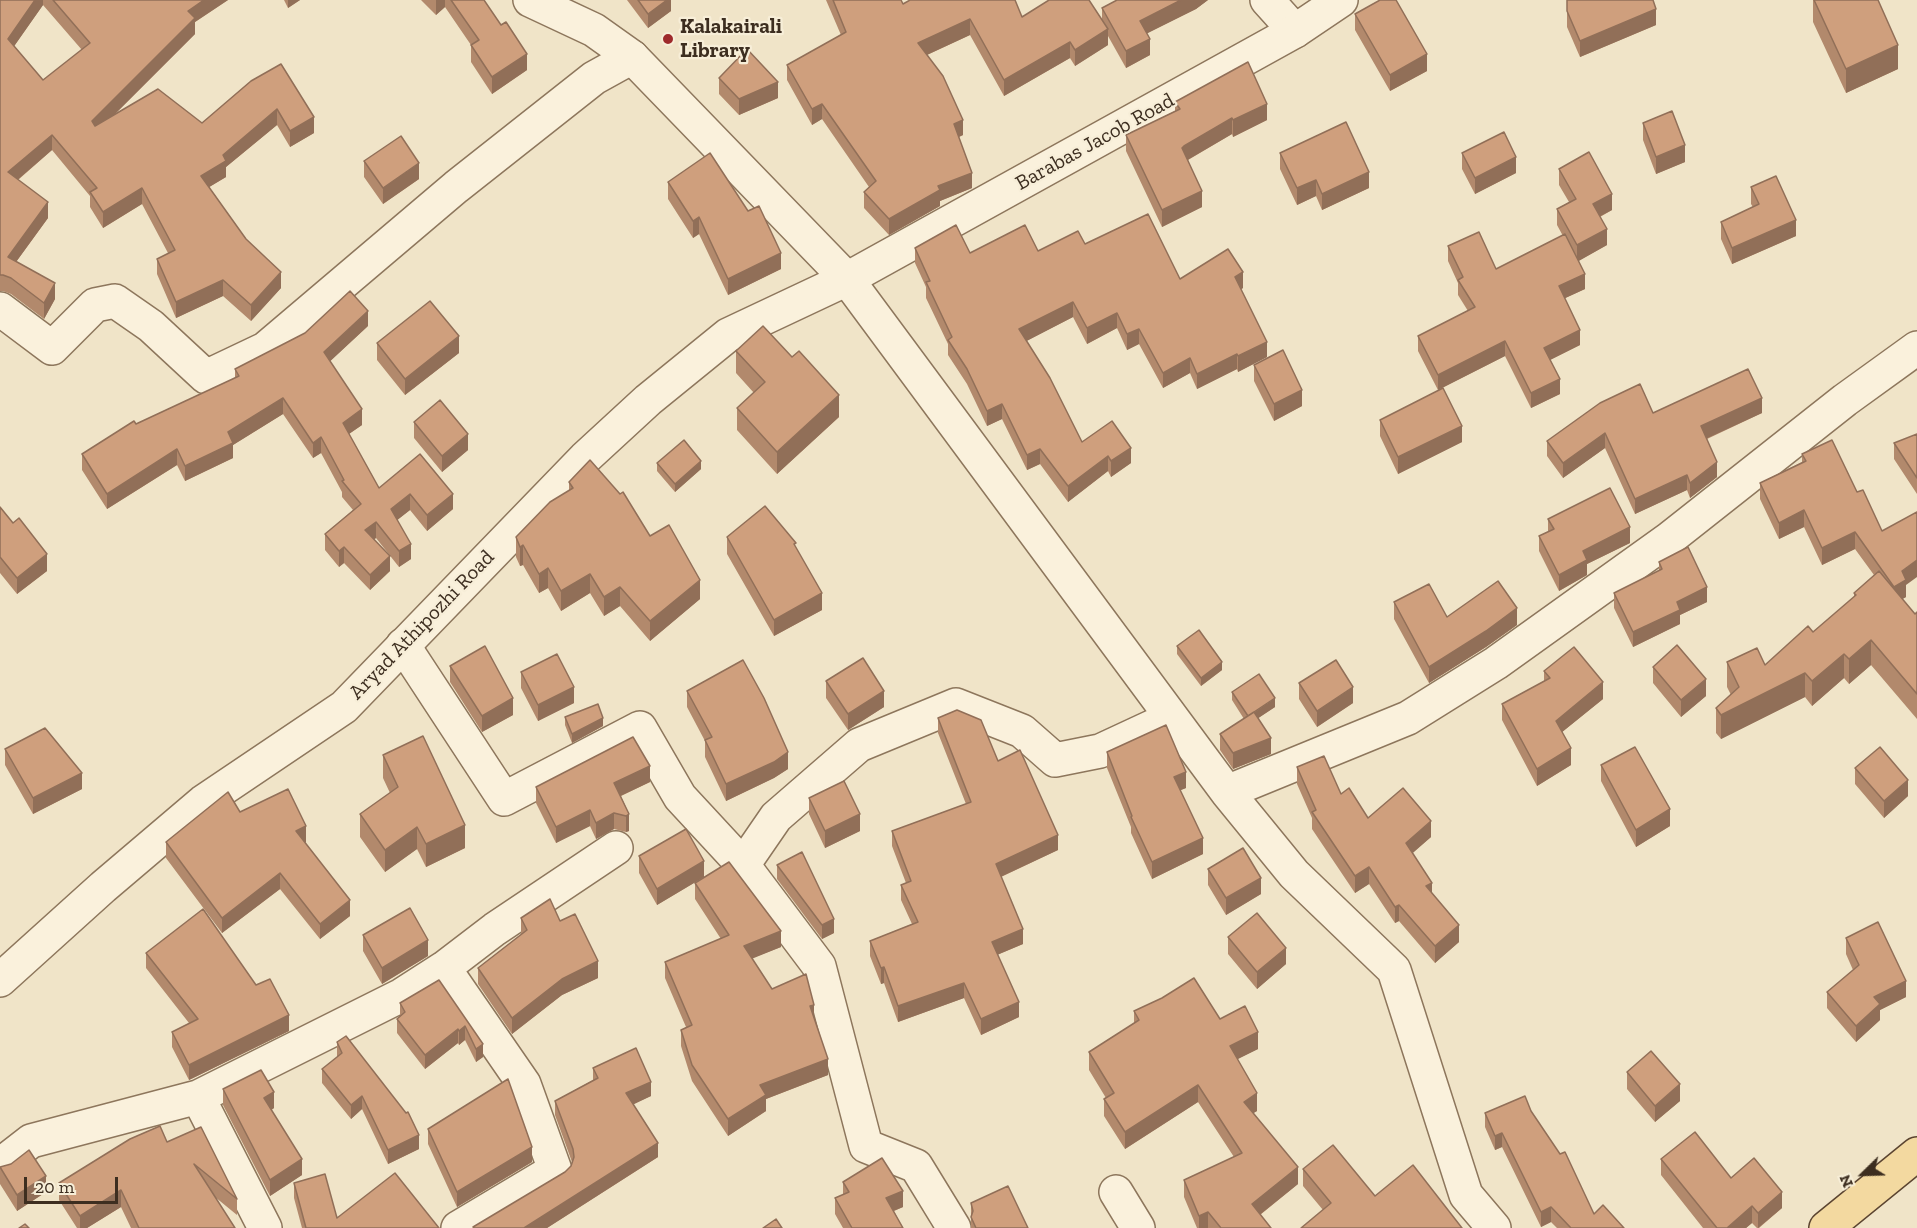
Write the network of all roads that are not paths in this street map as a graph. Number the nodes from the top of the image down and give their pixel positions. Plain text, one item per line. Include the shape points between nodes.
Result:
1 (530, 0) edge
2 (1267, 0) edge
3 (1341, 0) edge
4 (1295, 31) junction
5 (632, 57) junction
6 (847, 279) junction
7 (0, 309) edge
8 (1917, 348) edge
9 (403, 645) junction
10 (1171, 718) junction
11 (1227, 792) junction
12 (616, 848) dead end
13 (743, 865) junction
14 (444, 968) junction
15 (0, 980) edge
16 (198, 1097) junction
17 (1917, 1154) edge
18 (0, 1165) edge
19 (1116, 1192) dead end
20 (265, 1228) edge
21 (458, 1228) edge
22 (954, 1228) edge
23 (1138, 1228) edge
24 (1494, 1228) edge
25 (1826, 1228) edge

1 - 5 street via 594,30
2 - 4 street
3 - 4 street, Barabas Jacob Road
4 - 6 street, Barabas Jacob Road
5 - 6 street
5 - 7 street via 594,78 456,187 265,349 206,377 151,326 115,301 95,305 52,348
6 - 9 street, Aryad Athipozhi Road via 728,335 648,400 585,458
6 - 10 street
8 - 11 street via 1669,539 1496,663 1408,718
9 - 13 street via 504,799 640,728 680,797
9 - 15 street, Aryad Athipozhi Road via 344,707 203,802
10 - 11 street
10 - 13 street via 1100,751 1055,760 1022,730 956,705 859,744 776,817
11 - 24 street via 1294,874 1394,970 1466,1195
12 - 14 street
13 - 22 street via 819,966 866,1146 916,1167
14 - 16 street via 402,995
14 - 21 street via 524,1084 555,1170
16 - 18 street via 31,1141
16 - 20 street
17 - 25 main road
19 - 23 street

